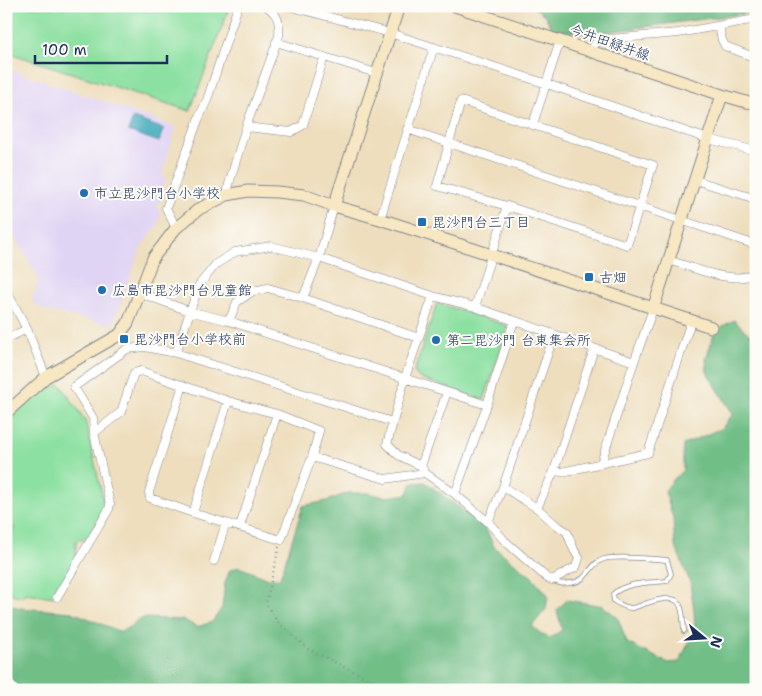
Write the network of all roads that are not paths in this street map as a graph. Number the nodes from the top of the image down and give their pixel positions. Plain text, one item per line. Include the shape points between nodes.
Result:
1 (148, 6) edge
2 (181, 6) edge
3 (238, 6) edge
4 (266, 6) edge
5 (288, 6) edge
6 (399, 6) edge
7 (455, 6) edge
8 (480, 10) edge
9 (756, 19) edge
10 (719, 26) junction
11 (390, 33) junction
12 (560, 40) junction
13 (276, 42) junction
14 (434, 47) junction
15 (590, 51) junction
16 (324, 57) junction
17 (756, 58) edge
18 (376, 74) junction
19 (547, 84) junction
20 (722, 95) junction
21 (756, 103) edge
22 (533, 124) junction
23 (246, 127) junction
24 (407, 129) junction
25 (708, 138) junction
26 (448, 142) junction
27 (756, 151) edge
28 (695, 180) junction
29 (227, 195) junction
30 (756, 199) edge
31 (334, 206) junction
32 (507, 206) junction
33 (640, 207) junction
34 (380, 219) junction
35 (682, 222) junction
36 (176, 228) junction
37 (756, 245) edge
38 (492, 255) junction
39 (319, 258) junction
40 (668, 260) junction
41 (756, 274) edge
42 (6, 290) edge
43 (140, 293) junction
44 (433, 296) junction
45 (303, 298) junction
46 (475, 306) junction
47 (653, 309) junction
48 (189, 311) junction
49 (229, 321) junction
50 (514, 321) junction
51 (691, 321) junction
52 (711, 327) dead end
53 (26, 329) junction
54 (554, 335) junction
55 (419, 338) junction
56 (6, 339) edge
57 (594, 349) junction
58 (176, 353) junction
59 (634, 362) junction
60 (46, 377) junction
61 (406, 378) junction
62 (183, 385) junction
63 (447, 392) junction
64 (228, 401) junction
65 (487, 405) junction
66 (6, 413) edge
67 (277, 414) junction
68 (392, 422) junction
69 (94, 433) junction
70 (312, 457) junction
71 (601, 463) junction
72 (423, 470) junction
73 (554, 471) junction
74 (503, 487) junction
75 (455, 494) junction
76 (537, 508) junction
77 (193, 513) junction
78 (488, 522) junction
79 (226, 523) junction
80 (240, 526) junction
81 (214, 561) dead end
82 (552, 580) junction
83 (57, 597) dead end
84 (684, 631) dead end
85 (6, 680) edge
86 (15, 690) edge

1 - 2 street
3 - 36 street via 166,208
4 - 13 street via 276,14 280,26
5 - 11 street
6 - 11 street
7 - 8 street, 今井田緑井線
8 - 12 street, 今井田緑井線
9 - 10 street
10 - 15 street via 598,40
10 - 17 street via 725,46
11 - 14 street
11 - 18 street
12 - 15 street, 今井田緑井線
12 - 19 street
13 - 16 street
13 - 23 street
14 - 19 street
14 - 24 street
15 - 20 street, 今井田緑井線
16 - 18 street
16 - 23 street via 303,125 291,132
18 - 31 street
19 - 22 street
19 - 25 street
20 - 21 street, 今井田緑井線
20 - 25 street
22 - 26 street via 461,101
22 - 33 street via 653,165
23 - 29 street
24 - 26 street
24 - 34 street
25 - 27 street
25 - 28 street
26 - 32 street via 437,186
26 - 33 street
28 - 30 street
28 - 35 street
29 - 31 street via 248,191 277,192 304,195
29 - 36 street via 199,209
31 - 34 street
31 - 39 street
32 - 33 street via 627,245
32 - 38 street
33 - 35 street
34 - 38 street
35 - 37 street
35 - 40 street
36 - 43 street via 153,258
38 - 46 street
38 - 47 street
39 - 44 street
39 - 45 street
39 - 48 street via 271,246 235,252 216,264 199,285
40 - 41 street via 726,277
40 - 47 street
42 - 53 street
43 - 48 street
43 - 60 street via 128,323 119,335
44 - 46 street
44 - 55 street
45 - 49 street via 268,288 253,291 237,302
45 - 55 street
46 - 50 street
47 - 51 street
47 - 59 street
48 - 49 street
48 - 58 street
49 - 61 street
50 - 54 street
50 - 65 street
51 - 52 street
51 - 71 street via 648,453
53 - 56 street
53 - 60 street
54 - 57 street
54 - 74 street
55 - 61 street
57 - 59 street
57 - 73 street
58 - 68 street
58 - 69 street via 145,347 127,349 74,387 93,418
59 - 71 street
60 - 66 street
61 - 63 street
61 - 68 street
62 - 64 street
62 - 69 street via 142,371 134,373 121,412
62 - 77 street via 149,492 150,498
63 - 65 street
63 - 72 street
64 - 67 street
64 - 77 street
65 - 75 street
67 - 70 street via 319,430
67 - 80 street
68 - 72 street via 387,444
69 - 83 street via 109,509
70 - 72 street via 385,479
70 - 80 street via 281,540
71 - 73 street
72 - 75 street
73 - 76 street
74 - 76 street
74 - 78 street
75 - 78 street
76 - 82 street via 567,532 580,558 576,567
77 - 79 street
78 - 82 street via 505,541
79 - 80 street
79 - 81 street
82 - 84 lane via 559,584 579,582 596,563 605,559 667,560 671,574 667,581 620,588 613,594 614,601 632,608 669,598 677,600
85 - 86 street

